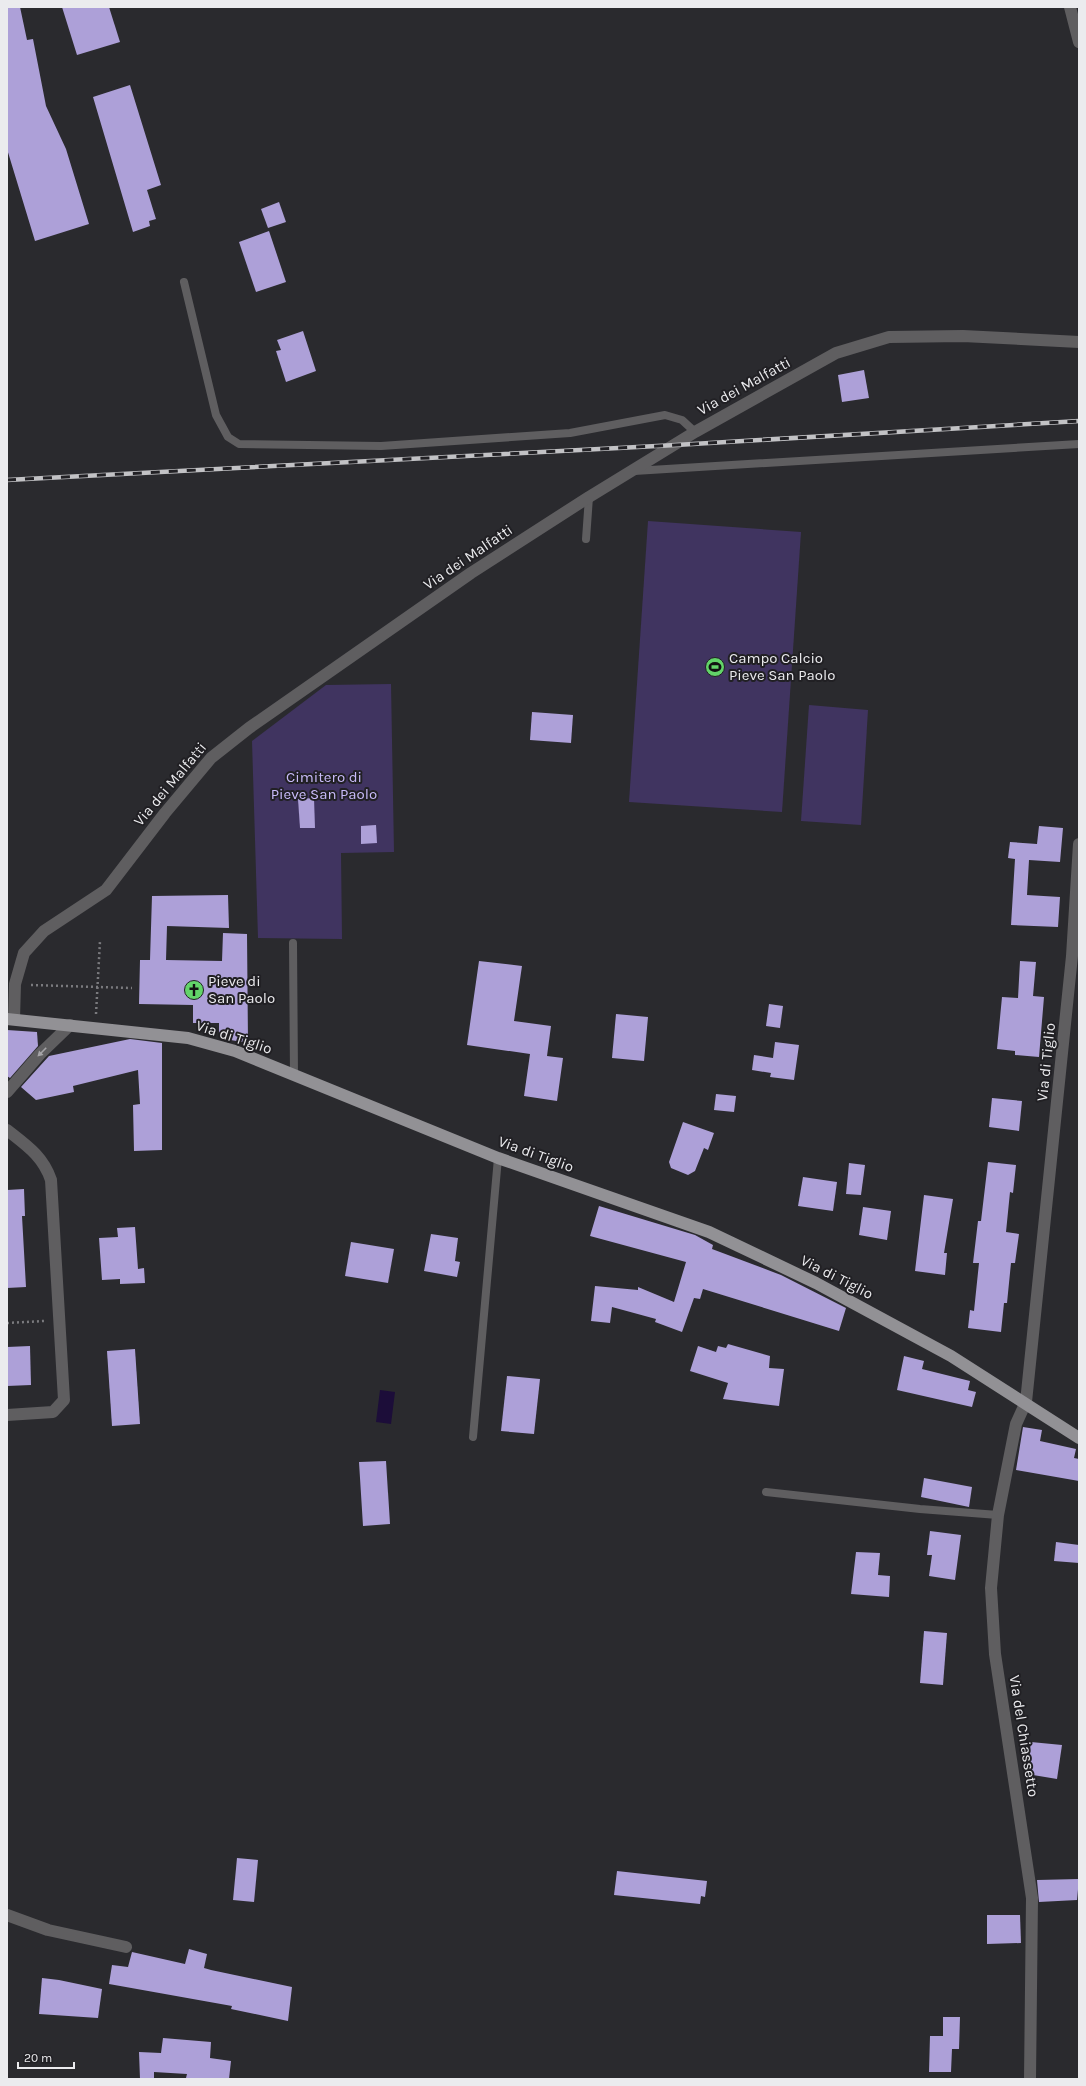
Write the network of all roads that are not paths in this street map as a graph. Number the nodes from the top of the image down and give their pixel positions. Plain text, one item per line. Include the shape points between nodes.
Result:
1 (1070, 7) edge
2 (1079, 42) edge
3 (184, 282) dead end
4 (1079, 342) edge
5 (695, 432) junction
6 (1079, 444) edge
7 (633, 471) junction
8 (589, 497) junction
9 (586, 539) dead end
10 (1079, 844) edge
11 (292, 942) dead end
12 (10, 1019) edge
13 (70, 1025) junction
14 (294, 1074) junction
15 (7, 1092) edge
16 (7, 1130) edge
17 (498, 1158) junction
18 (1026, 1402) junction
19 (7, 1415) edge
20 (473, 1437) dead end
21 (1079, 1438) edge
22 (766, 1492) dead end
23 (998, 1515) junction
24 (7, 1915) edge
25 (126, 1947) dead end
26 (1030, 2079) edge

1 - 2 street
3 - 5 lane via 216,415 228,437 239,444 389,445 570,433 665,416 682,420
4 - 5 street, Via dei Malfatti via 963,336 889,337 836,353
5 - 7 street, Via dei Malfatti
6 - 7 lane
7 - 8 street, Via dei Malfatti
8 - 9 lane
8 - 12 street, Via dei Malfatti via 471,573 249,728 211,758 165,812 106,890 44,931 24,954 15,984
10 - 18 street, Via di Tiglio via 1072,956
11 - 14 lane
12 - 13 main road, Via di Tiglio
13 - 14 main road, Via di Tiglio via 188,1038 235,1051
13 -> 15 street
14 - 17 main road, Via di Tiglio
16 - 19 street via 35,1151 47,1166 51,1180 64,1400 53,1412
17 - 18 main road, Via di Tiglio via 709,1232 816,1283 951,1356
17 - 20 lane
18 - 21 main road, Via di Tiglio
18 - 23 street, Via del Chiassetto via 1016,1424
22 - 23 lane
23 - 26 street, Via del Chiassetto via 990,1588 995,1654 1032,1898
24 - 25 street via 48,1930

